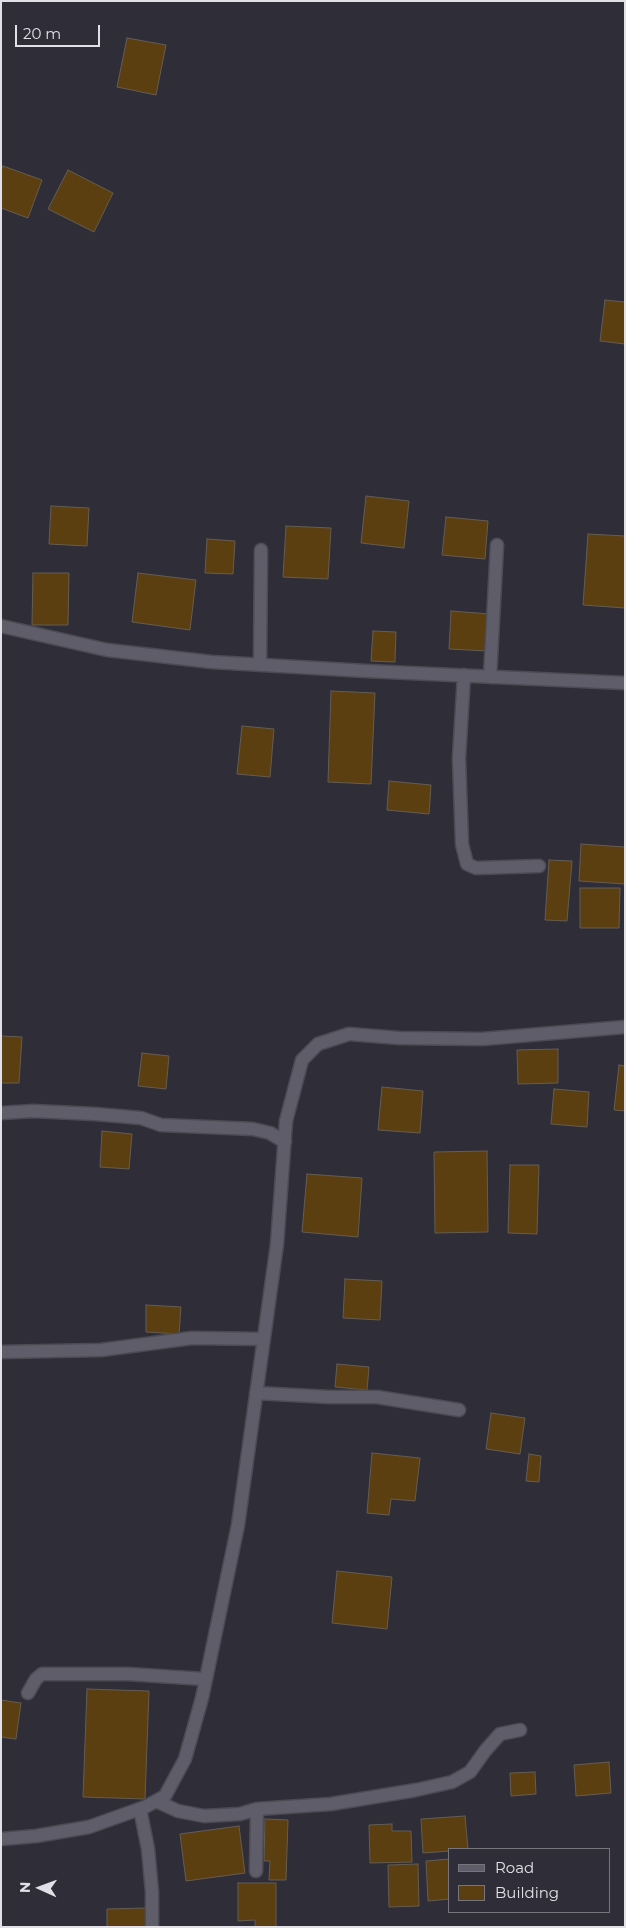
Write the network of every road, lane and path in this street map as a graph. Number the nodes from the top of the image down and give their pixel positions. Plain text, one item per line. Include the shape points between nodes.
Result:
1 (497, 545) dead end
2 (261, 550) dead end
3 (1, 626) edge
4 (260, 665) junction
5 (464, 675) junction
6 (490, 677) junction
7 (625, 683) edge
8 (539, 866) dead end
9 (625, 1027) edge
10 (1, 1113) edge
11 (285, 1142) junction
12 (263, 1340) junction
13 (1, 1352) edge
14 (256, 1393) junction
15 (459, 1410) dead end
16 (206, 1679) junction
17 (28, 1693) dead end
18 (520, 1730) dead end
19 (156, 1801) junction
20 (140, 1809) junction
21 (257, 1809) junction
22 (1, 1839) edge
23 (256, 1871) dead end
24 (152, 1927) edge

1 - 6 street
2 - 4 street
3 - 4 street via 107,650
4 - 5 street
5 - 6 street
5 - 8 street via 459,758 462,844 467,864 476,868
6 - 7 street
9 - 11 street via 482,1039 349,1034 318,1044 302,1060 286,1121
10 - 11 street via 95,1114 141,1118 161,1125 253,1129 270,1133
11 - 12 street via 277,1244
12 - 13 street via 192,1338 101,1350
12 - 14 street
14 - 15 street via 377,1397
14 - 16 street via 238,1525
16 - 17 street via 51,1673 36,1679
16 - 19 street via 185,1758 165,1796
18 - 21 street via 500,1734 470,1772 452,1782 331,1804
19 - 20 street
19 - 21 street via 178,1811 204,1816 240,1814
20 - 22 street via 89,1827
20 - 24 street via 148,1849
21 - 23 street

